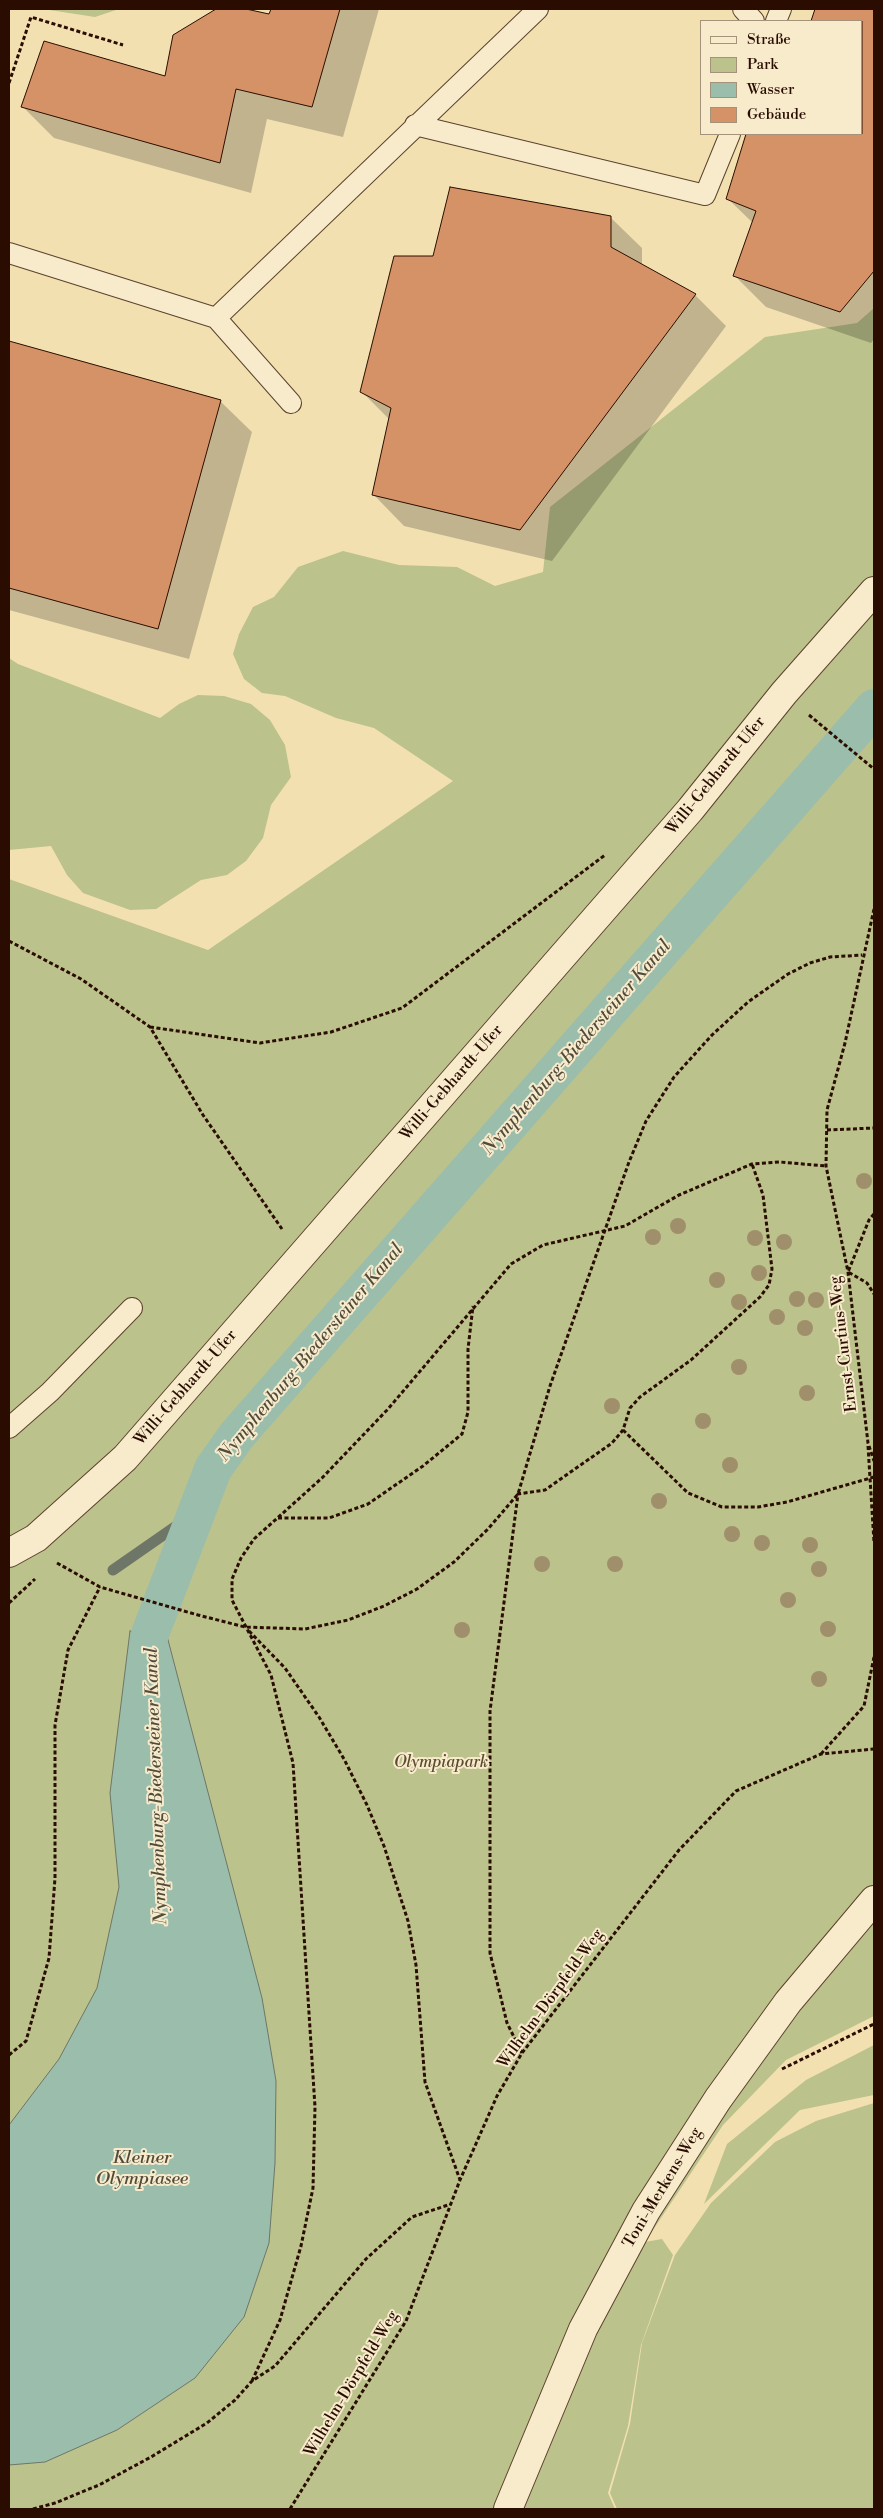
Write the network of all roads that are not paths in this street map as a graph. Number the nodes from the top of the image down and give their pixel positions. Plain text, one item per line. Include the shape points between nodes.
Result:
1 (538, 9) edge
2 (743, 9) edge
3 (753, 20) edge
4 (415, 125) junction
5 (730, 135) edge
6 (9, 253) edge
7 (216, 318) junction
8 (291, 403) dead end
9 (874, 591) edge
10 (132, 1308) dead end
11 (9, 1428) edge
12 (9, 1554) edge
13 (874, 1900) edge
14 (508, 2509) edge

1 - 4 lane
2 - 3 lane
4 - 5 lane via 705,195
4 - 7 lane
6 - 7 lane
7 - 8 lane
9 - 12 street, Willi-Gebhardt-Ufer via 784,693 690,810 125,1458 36,1538
10 - 11 lane via 50,1392
13 - 14 street, Toni-Merkens-Weg via 788,2002 718,2100 646,2211 583,2329

